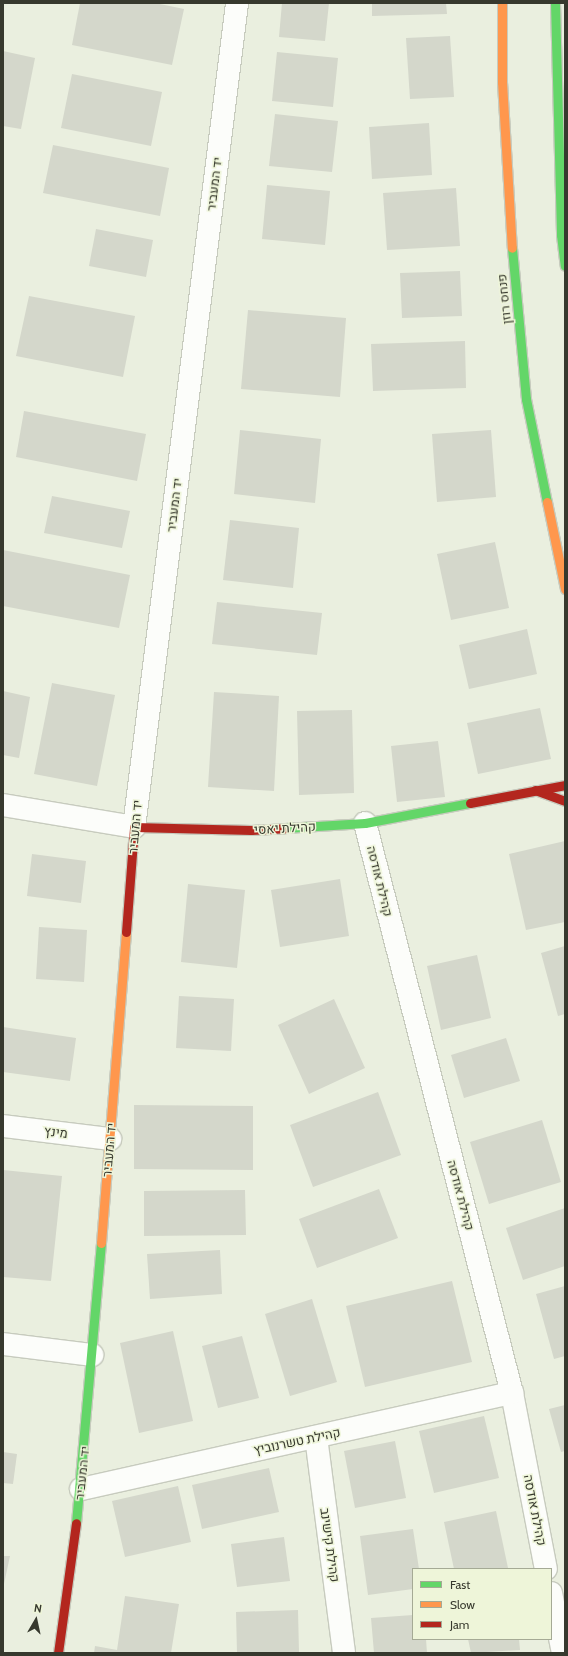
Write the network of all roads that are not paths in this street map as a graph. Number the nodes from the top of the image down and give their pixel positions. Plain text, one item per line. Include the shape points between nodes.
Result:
1 (237, 3) edge
2 (502, 3) edge
3 (555, 3) edge
4 (565, 266) edge
5 (565, 589) edge
6 (565, 785) edge
7 (535, 790) junction
8 (565, 801) edge
9 (3, 805) edge
10 (365, 824) junction
11 (134, 827) junction
12 (3, 1126) edge
13 (110, 1139) junction
14 (3, 1344) edge
15 (92, 1355) junction
16 (512, 1393) junction
17 (316, 1436) junction
18 (81, 1489) junction
19 (546, 1568) edge
20 (552, 1598) edge
21 (58, 1653) edge
22 (344, 1653) edge
23 (563, 1653) edge

1 - 11 street, יד המעביר
2 - 5 street, פנחס רוזן via 502,82 510,232 526,399
3 - 4 street via 561,235
6 - 7 street, קהילת יאסי
7 - 8 street
7 - 10 street, קהילת יאסי
9 - 11 street, קהילת יאסי
10 - 11 street, קהילת יאסי via 251,830
10 - 16 street, קהילת אודסה
11 - 13 street, יד המעביר
12 - 13 street, מינץ
13 - 15 street, יד המעביר
14 - 15 street
15 - 18 street, יד המעביר
16 - 17 street, קהילת טשרנוביץ
16 - 19 street, קהילת אודסה
17 - 18 street, קהילת טשרנוביץ
17 - 22 street, קהילת קישינב
18 - 21 street, יד המעביר
20 - 23 street

